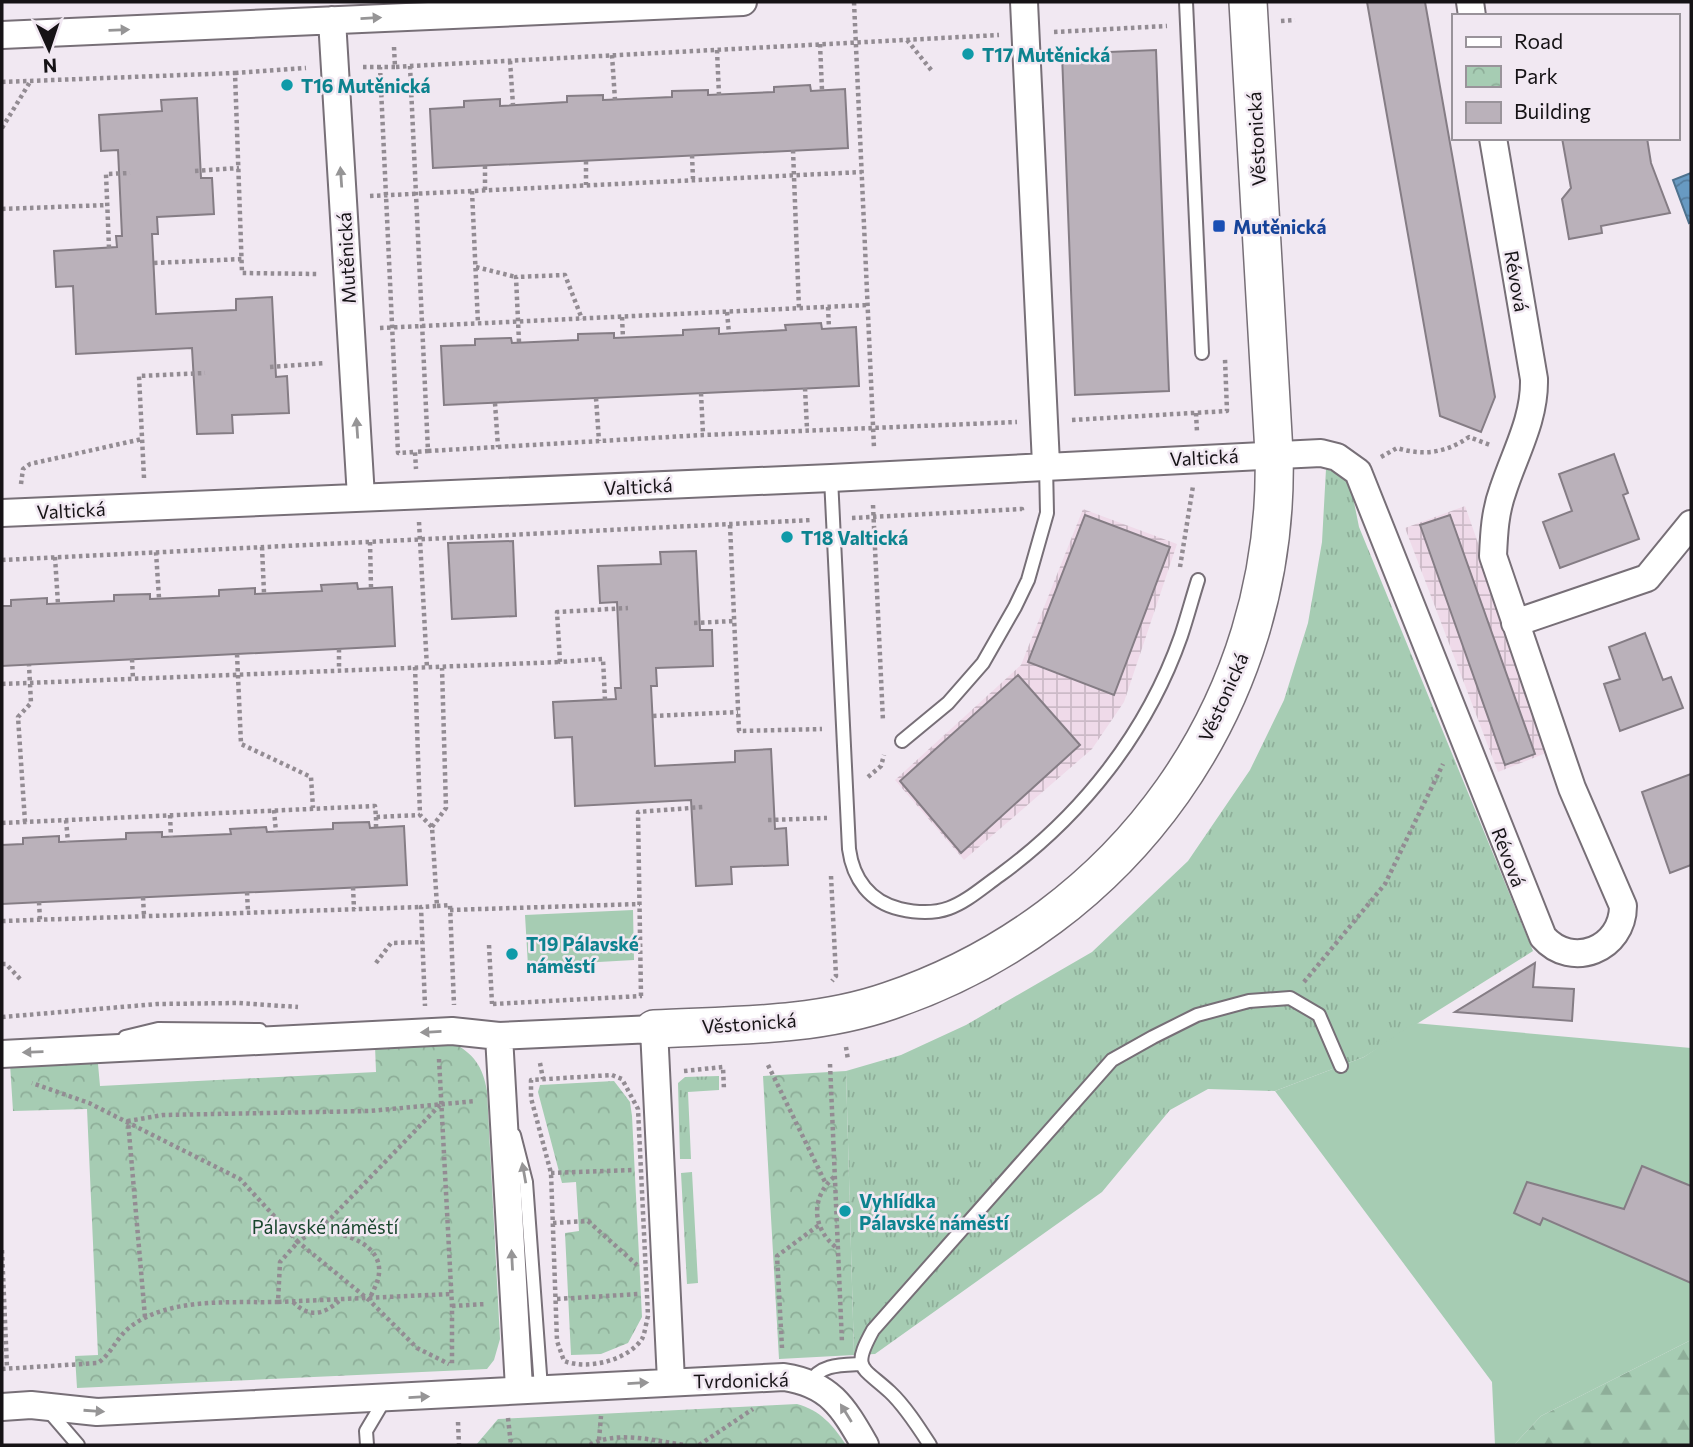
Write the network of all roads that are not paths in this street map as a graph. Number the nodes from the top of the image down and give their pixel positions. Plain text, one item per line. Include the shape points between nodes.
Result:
1 (743, 2) edge
2 (1024, 2) edge
3 (1186, 2) edge
4 (1248, 2) edge
5 (332, 20) junction
6 (2, 35) edge
7 (1493, 140) edge
8 (1202, 353) dead end
9 (1274, 453) junction
10 (1046, 464) junction
11 (831, 478) junction
12 (361, 496) junction
13 (2, 513) edge
14 (1691, 524) edge
15 (1198, 580) dead end
16 (1515, 623) junction
17 (902, 741) dead end
18 (648, 1013) junction
19 (499, 1036) junction
20 (2, 1054) edge
21 (1340, 1066) dead end
22 (861, 1364) junction
23 (671, 1381) junction
24 (804, 1382) junction
25 (522, 1396) junction
26 (385, 1399) junction
27 (45, 1406) junction
28 (2, 1407) edge
29 (78, 1445) edge
30 (367, 1445) edge
31 (865, 1445) edge
32 (930, 1445) edge

5 -> 1 street
2 - 10 street
3 - 8 lane
4 - 9 street, Věstonická
6 -> 5 street
12 -> 5 street, Mutěnická
7 - 16 street, Révová via 1534,379 1534,401 1495,520 1493,555
9 - 10 street, Valtická
9 - 16 street, Révová via 1321,453 1337,457 1356,471 1543,937 1561,951 1578,953 1609,941 1623,920 1623,906 1572,788
9 - 18 street, Věstonická via 1269,548 1252,629 1209,733 1159,811 1107,871 1043,923 984,959 888,1001 839,1014 757,1024
10 - 11 street, Valtická
10 - 17 lane via 1047,513 1033,565 1015,607 983,663 948,703
11 - 12 street, Valtická
11 - 15 lane via 850,860 864,890 895,908 939,913 961,904 1061,826 1123,750 1157,691
12 - 13 street, Valtická
14 - 16 street via 1647,578
18 - 19 street
18 - 23 street
19 -> 20 street via 452,1031
25 -> 19 street
21 - 22 lane via 1319,1015 1290,998 1249,1000 1198,1015 1112,1060 873,1330
22 - 24 lane via 816,1372
22 - 32 lane via 869,1377 890,1392
23 - 24 street, Tvrdonická
25 -> 23 street
31 -> 24 street via 841,1404
26 -> 25 street
27 -> 26 street via 97,1412
26 - 30 lane via 366,1431
27 - 28 street
27 - 29 lane

